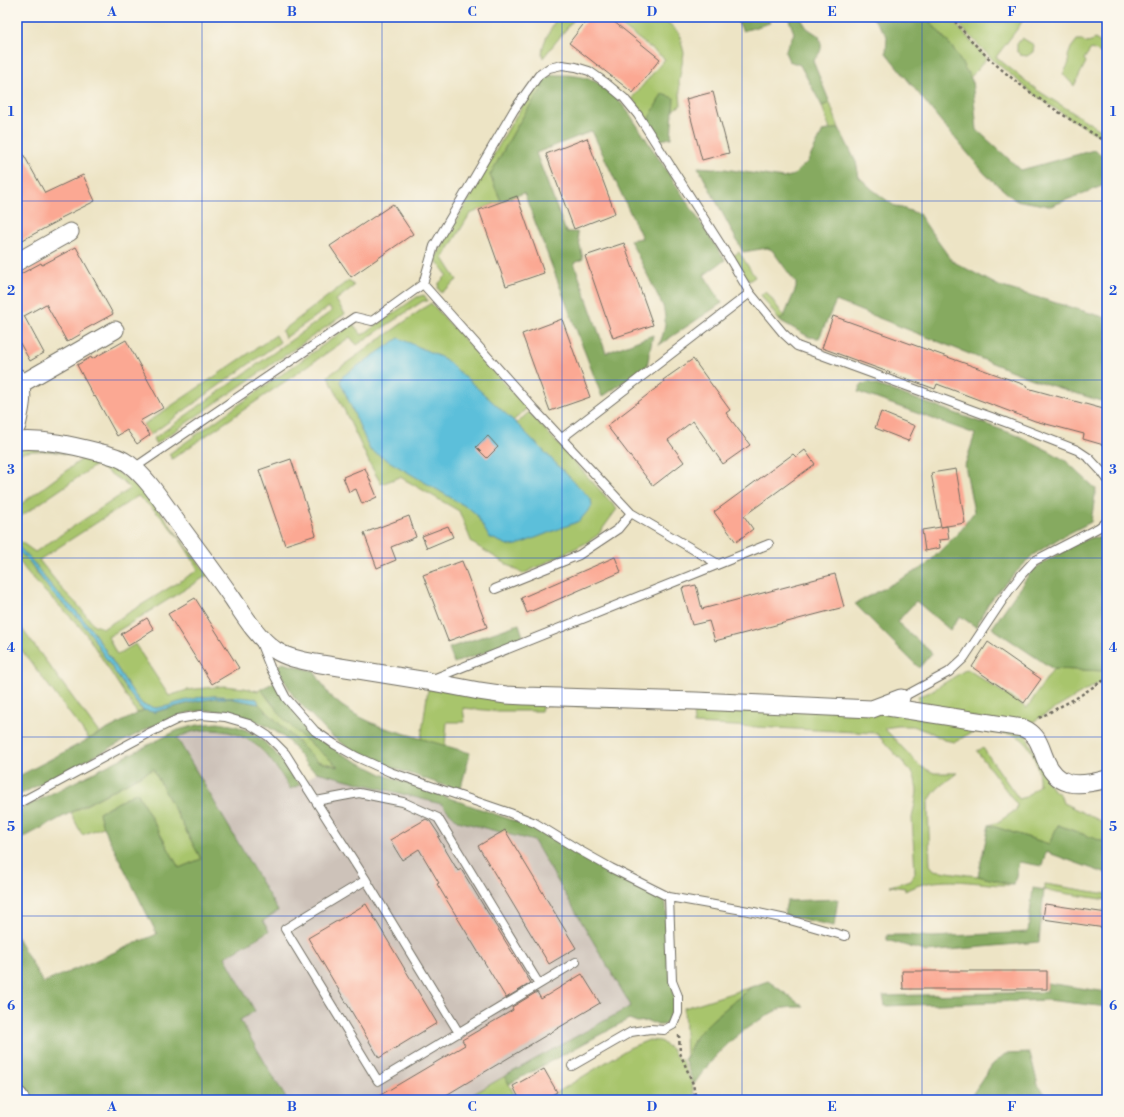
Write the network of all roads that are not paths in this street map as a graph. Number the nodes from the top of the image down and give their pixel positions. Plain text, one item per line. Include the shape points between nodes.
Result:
1 (70, 232) dead end
2 (17, 262) edge
3 (423, 284) junction
4 (750, 293) junction
5 (115, 330) dead end
6 (19, 381) edge
7 (17, 426) edge
8 (562, 438) junction
9 (17, 441) edge
10 (134, 468) junction
11 (1107, 479) edge
12 (631, 513) junction
13 (1107, 522) edge
14 (768, 544) dead end
15 (718, 564) junction
16 (495, 589) dead end
17 (256, 632) junction
18 (427, 681) junction
19 (901, 698) joint
20 (881, 706) junction
21 (1107, 779) edge
22 (316, 801) junction
23 (17, 804) edge
24 (366, 880) junction
25 (669, 897) junction
26 (845, 936) dead end
27 (576, 962) dead end
28 (539, 984) junction
29 (459, 1033) junction
30 (572, 1066) dead end

1 - 2 street
3 - 4 lane via 434,246 514,110 539,75 549,68 562,65 589,71 624,98 638,115
3 - 8 lane
3 - 10 lane via 372,321 354,317
4 - 8 lane
4 - 11 lane via 797,346 1077,450 1089,458
5 - 6 street
6 - 7 street via 22,398
8 - 12 lane
9 - 10 street via 75,446 119,458
10 - 17 street via 154,491
12 - 15 lane
12 - 16 lane via 618,529 579,555
13 - 19 lane via 1034,561 1008,592 964,658 949,672
14 - 15 lane
15 - 18 lane
17 - 18 street via 274,649 295,659
17 - 25 lane via 286,698 316,731 334,744 390,772 535,823 611,868
18 - 20 street via 506,695 872,710
19 - 20 street
20 - 21 street via 1023,728 1031,731 1053,773 1063,781 1089,784
22 - 23 lane via 286,753 268,736 249,724 225,717 201,715 178,719 150,732
22 - 24 lane
22 - 28 lane via 359,793 403,802 438,818
24 - 29 lane
24 - 29 lane via 285,929 289,936 378,1082
25 - 26 lane via 776,917
25 - 30 lane via 672,981 678,996 678,1013 673,1025 664,1030 631,1032
27 - 28 lane
28 - 29 lane

